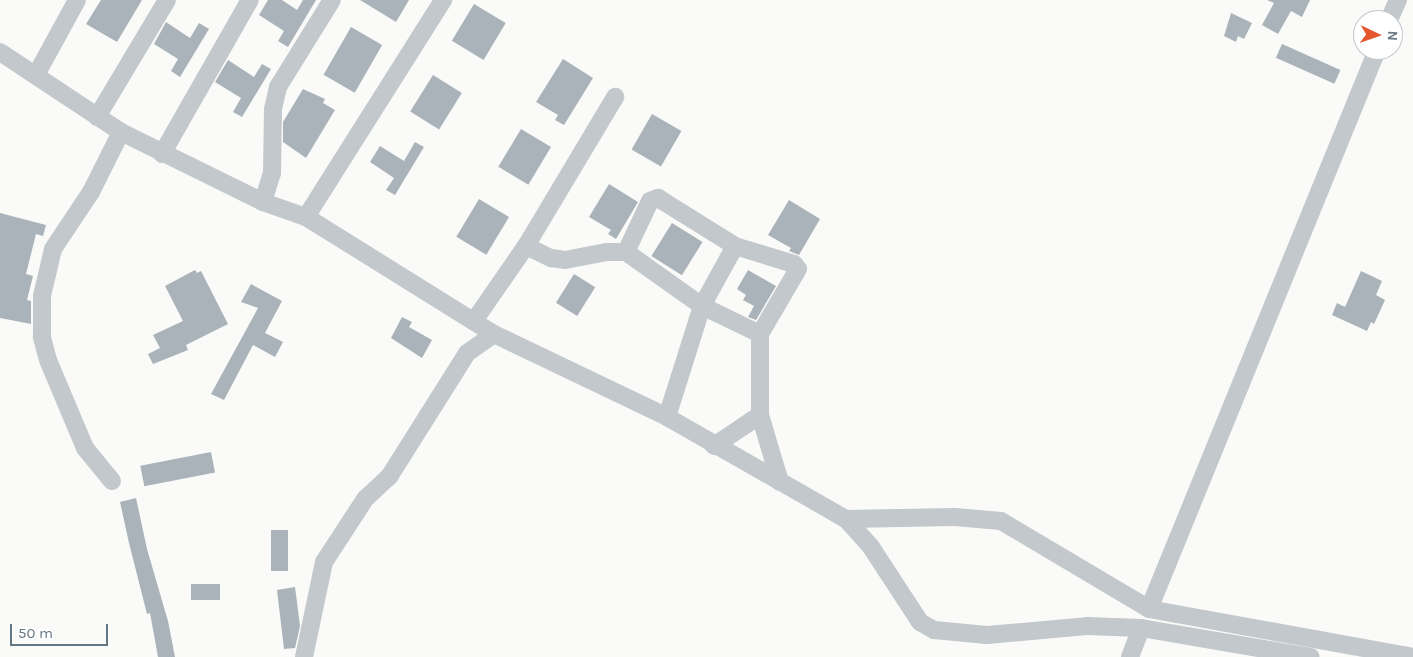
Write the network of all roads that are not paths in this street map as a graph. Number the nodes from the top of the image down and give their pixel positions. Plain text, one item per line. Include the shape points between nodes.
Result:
1 (77, 0) edge
2 (168, 0) edge
3 (250, 0) edge
4 (332, 0) edge
5 (443, 0) edge
6 (1382, 0) edge
7 (1391, 10) edge
8 (0, 52) edge
9 (1373, 60) edge
10 (36, 75) junction
11 (615, 97) dead end
12 (97, 117) junction
13 (121, 132) junction
14 (162, 154) junction
15 (263, 202) junction
16 (306, 217) junction
17 (526, 246) junction
18 (735, 246) junction
19 (626, 252) junction
20 (702, 306) junction
21 (474, 322) junction
22 (494, 334) junction
23 (760, 334) junction
24 (760, 415) junction
25 (667, 417) junction
26 (714, 446) junction
27 (112, 481) dead end
28 (780, 482) junction
29 (846, 519) junction
30 (1149, 609) junction
31 (1141, 628) junction
32 (1331, 650) edge
33 (1351, 651) edge
34 (1413, 656) edge
35 (304, 657) edge
36 (1130, 657) edge
37 (1311, 657) edge

1 - 10 street
2 - 12 street
3 - 14 street
4 - 15 street via 278,87 273,109 272,172
5 - 16 street
6 - 7 street
8 - 10 street
9 - 30 street
10 - 12 street
11 - 17 street
12 - 13 street
13 - 14 street
13 - 27 street via 91,192 53,249 42,296 42,337 48,360 86,448
14 - 15 street
15 - 16 street
16 - 21 street
17 - 19 street via 551,258 564,260
17 - 21 street
18 - 19 street via 658,198 650,201
18 - 20 street
18 - 23 street via 794,264 798,269
19 - 20 street
20 - 23 street
20 - 25 street
21 - 22 street
22 - 25 street
22 - 35 street via 467,352 389,477 365,498 324,562
23 - 24 street
24 - 26 street
24 - 28 street
25 - 26 street
26 - 28 street
28 - 29 street
29 - 30 street via 955,517 1001,521
29 - 31 street via 871,547 920,622 934,630 987,635 1087,626
30 - 32 street
31 - 36 street
31 - 37 street
32 - 33 street
33 - 34 street

